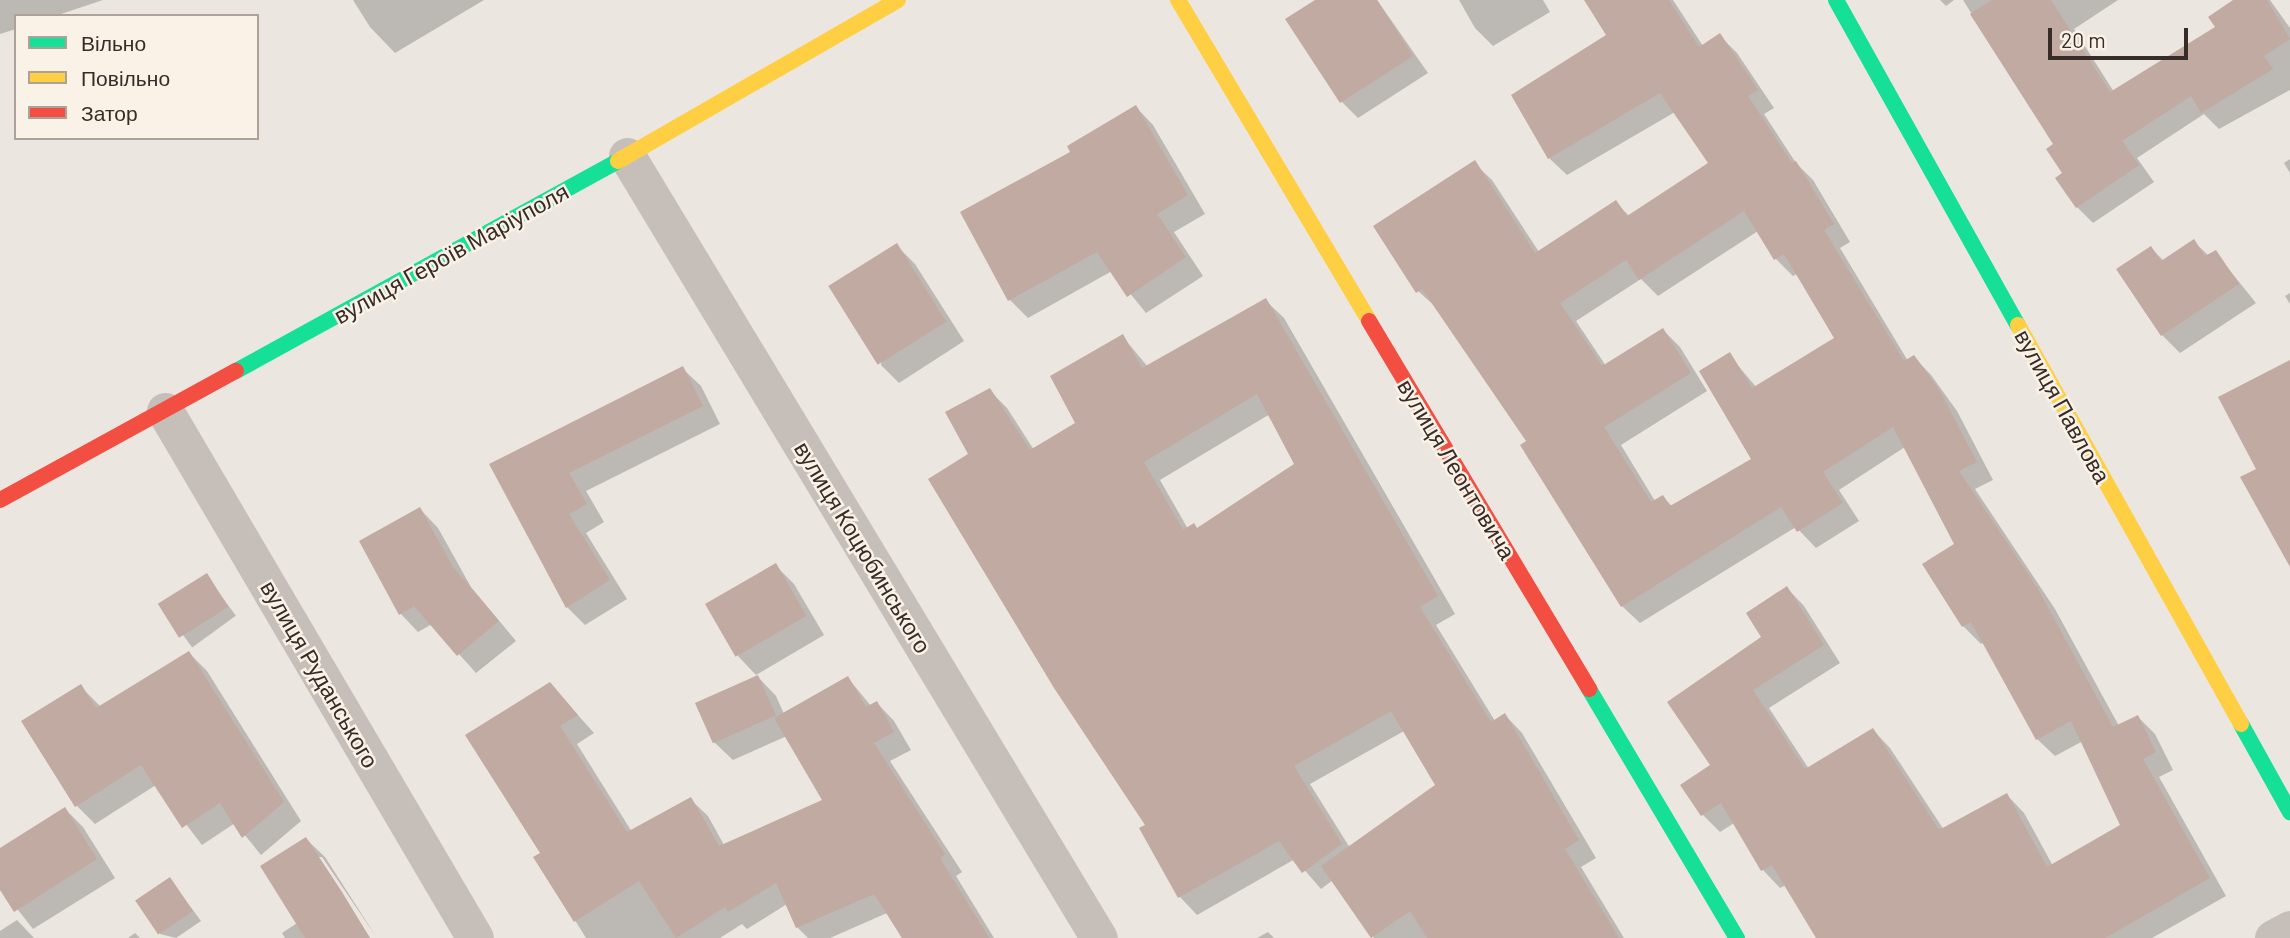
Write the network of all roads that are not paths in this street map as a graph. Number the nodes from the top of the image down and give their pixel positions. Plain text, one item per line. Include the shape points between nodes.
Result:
1 (898, 0) edge
2 (1178, 0) edge
3 (1836, 0) edge
4 (627, 156) junction
5 (165, 411) junction
6 (0, 500) edge
7 (2290, 811) edge
8 (2290, 929) edge
9 (475, 938) edge
10 (1099, 938) edge
11 (1737, 938) edge
12 (2273, 938) edge

1 - 4 street, вулиця Героїв Маріуполя
2 - 11 street, вулиця Леонтовича
3 - 7 street, вулиця Павлова
4 - 5 street, вулиця Героїв Маріуполя
4 - 10 street, вулиця Коцюбинського
5 - 6 street, вулиця Героїв Маріуполя
5 - 9 street, вулиця Руданського
8 - 12 street

